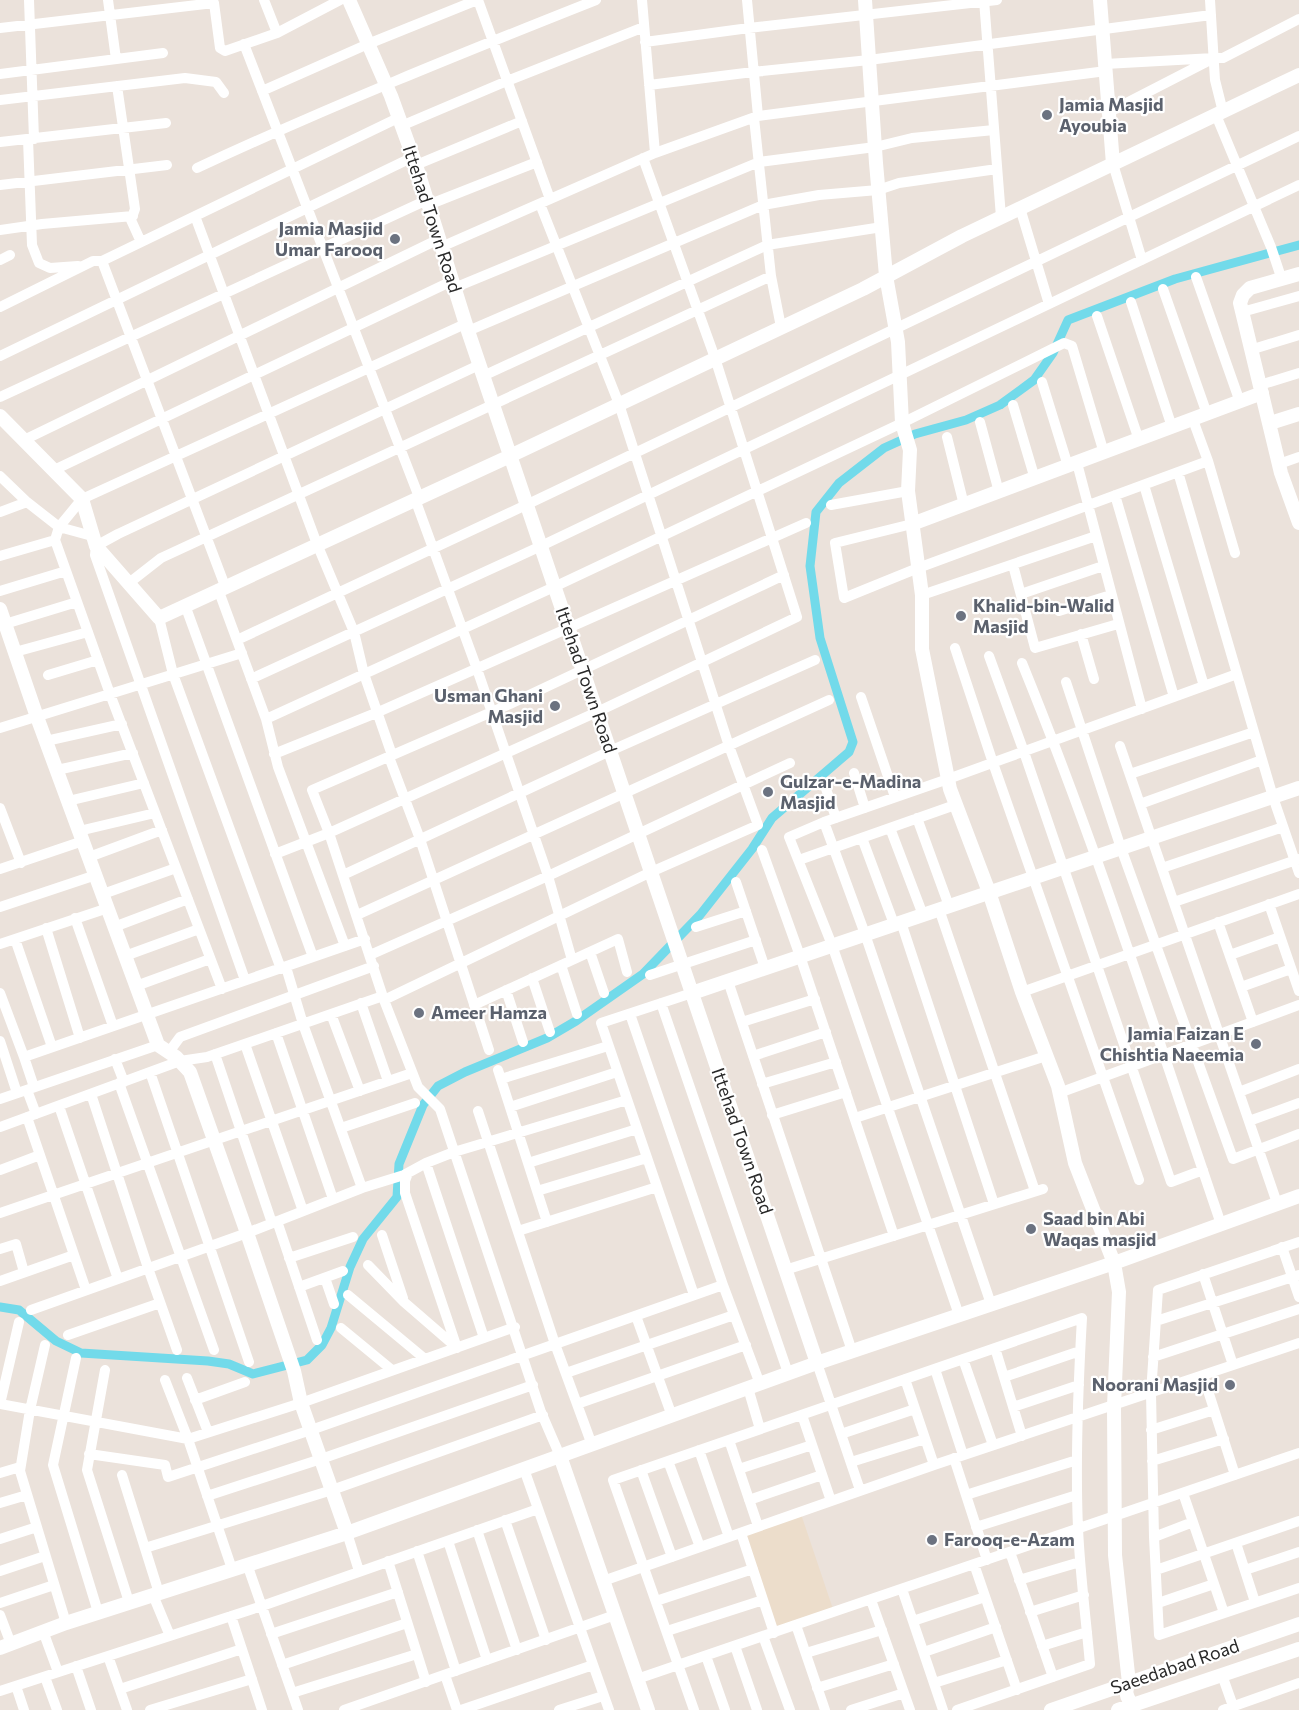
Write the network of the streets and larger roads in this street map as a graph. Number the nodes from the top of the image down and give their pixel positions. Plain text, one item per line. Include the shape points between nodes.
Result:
1 (29, 0) edge
2 (108, 0) edge
3 (264, 0) edge
4 (478, 0) edge
5 (596, 0) edge
6 (642, 0) edge
7 (747, 0) edge
8 (865, 0) edge
9 (997, 0) edge
10 (1100, 0) edge
11 (350, 1) edge
12 (984, 1) edge
13 (1212, 1) edge
14 (214, 2) edge
15 (110, 15) junction
16 (1211, 15) junction
17 (866, 16) junction
18 (1299, 19) edge
19 (30, 25) junction
20 (644, 27) junction
21 (0, 28) edge
22 (749, 28) junction
23 (1102, 29) junction
24 (277, 33) junction
25 (493, 41) junction
26 (645, 42) junction
27 (244, 44) junction
28 (368, 44) junction
29 (988, 44) junction
30 (163, 53) dead end
31 (1214, 58) junction
32 (116, 59) junction
33 (869, 60) junction
34 (1105, 67) junction
35 (32, 70) junction
36 (753, 72) junction
37 (0, 74) edge
38 (1299, 75) edge
39 (507, 81) junction
40 (385, 84) junction
41 (649, 85) junction
42 (117, 86) junction
43 (991, 86) junction
44 (262, 91) junction
45 (224, 93) dead end
46 (33, 96) junction
47 (0, 100) edge
48 (872, 102) junction
49 (1109, 112) junction
50 (1219, 113) junction
51 (756, 117) junction
52 (522, 121) junction
53 (400, 122) junction
54 (166, 123) dead end
55 (123, 128) junction
56 (278, 130) junction
57 (994, 130) junction
58 (1299, 136) edge
59 (31, 139) junction
60 (0, 142) edge
61 (875, 147) junction
62 (655, 153) junction
63 (643, 158) junction
64 (415, 161) junction
65 (537, 162) junction
66 (759, 162) junction
67 (1113, 164) junction
68 (167, 165) dead end
69 (1236, 166) junction
70 (197, 168) dead end
71 (292, 168) junction
72 (129, 169) junction
73 (997, 169) junction
74 (30, 181) junction
75 (0, 185) edge
76 (1299, 185) edge
77 (878, 190) junction
78 (545, 201) junction
79 (428, 203) junction
80 (659, 203) junction
81 (763, 205) junction
82 (307, 207) junction
83 (1254, 207) junction
84 (1020, 208) junction
85 (133, 216) junction
86 (195, 216) junction
87 (1001, 217) junction
88 (1129, 217) junction
89 (33, 225) junction
90 (882, 227) junction
91 (0, 230) edge
92 (141, 242) junction
93 (673, 243) junction
94 (440, 244) junction
95 (767, 245) junction
96 (557, 246) junction
97 (323, 248) junction
98 (209, 255) junction
99 (1142, 260) junction
100 (102, 261) junction
101 (1036, 261) junction
102 (82, 266) junction
103 (1299, 274) edge
104 (771, 276) junction
105 (886, 276) junction
106 (1196, 277) dead end
107 (1282, 280) junction
108 (688, 282) junction
109 (453, 284) junction
110 (573, 287) junction
111 (338, 288) junction
112 (1162, 289) dead end
113 (224, 294) junction
114 (1299, 296) edge
115 (117, 300) junction
116 (1131, 302) dead end
117 (1049, 304) junction
118 (0, 307) edge
119 (698, 310) junction
120 (1242, 312) junction
121 (1097, 316) dead end
122 (467, 327) junction
123 (589, 327) junction
124 (781, 327) junction
125 (353, 328) junction
126 (895, 328) junction
127 (1299, 335) edge
128 (240, 336) junction
129 (131, 337) junction
130 (1251, 350) junction
131 (600, 355) junction
132 (0, 356) edge
133 (715, 358) junction
134 (369, 368) junction
135 (481, 370) junction
136 (1299, 373) edge
137 (254, 375) junction
138 (899, 376) junction
139 (147, 380) junction
140 (1042, 382) dead end
141 (1261, 389) junction
142 (0, 397) edge
143 (1240, 402) junction
144 (619, 404) junction
145 (493, 405) junction
146 (1013, 405) dead end
147 (730, 407) junction
148 (384, 409) junction
149 (268, 414) junction
150 (1207, 414) junction
151 (1299, 414) edge
152 (0, 416) edge
153 (162, 419) junction
154 (1193, 420) junction
155 (980, 422) dead end
156 (1270, 423) junction
157 (1172, 427) junction
158 (904, 429) junction
159 (947, 437) dead end
160 (24, 440) junction
161 (1139, 440) junction
162 (400, 448) junction
163 (744, 449) junction
164 (635, 453) junction
165 (1104, 453) junction
166 (284, 455) junction
167 (176, 456) junction
168 (510, 456) junction
169 (1299, 457) edge
170 (1208, 461) junction
171 (1279, 464) junction
172 (1073, 465) junction
173 (54, 470) junction
174 (1178, 472) junction
175 (0, 476) edge
176 (1035, 479) junction
177 (1144, 485) junction
178 (757, 491) junction
179 (908, 491) junction
180 (999, 492) junction
181 (298, 495) junction
182 (648, 495) junction
183 (1115, 495) junction
184 (1295, 497) edge
185 (82, 498) junction
186 (417, 498) junction
187 (192, 499) junction
188 (27, 502) junction
189 (526, 504) junction
190 (831, 505) dead end
191 (964, 505) junction
192 (1088, 505) junction
193 (0, 512) edge
194 (806, 523) dead end
195 (1299, 523) edge
196 (912, 524) junction
197 (59, 527) junction
198 (1096, 536) junction
199 (206, 537) junction
200 (662, 537) junction
201 (772, 538) junction
202 (56, 540) junction
203 (94, 541) junction
204 (317, 544) junction
205 (541, 546) junction
206 (433, 548) junction
207 (1234, 553) dead end
208 (0, 556) edge
209 (1013, 565) junction
210 (1103, 566) junction
211 (918, 568) junction
212 (66, 571) junction
213 (784, 575) junction
214 (676, 581) junction
215 (129, 583) junction
216 (554, 587) junction
217 (221, 588) junction
218 (448, 589) junction
219 (0, 591) edge
220 (337, 593) junction
221 (1021, 594) junction
222 (922, 595) junction
223 (1111, 595) junction
224 (77, 602) junction
225 (185, 605) junction
226 (0, 609) edge
227 (1059, 611) dead end
228 (159, 618) junction
229 (688, 620) junction
230 (5, 624) junction
231 (1118, 624) junction
232 (463, 629) junction
233 (568, 629) junction
234 (88, 632) junction
235 (354, 632) junction
236 (1081, 634) junction
237 (237, 640) junction
238 (955, 648) dead end
239 (15, 652) junction
240 (242, 653) junction
241 (989, 656) dead end
242 (98, 660) junction
243 (815, 660) dead end
244 (702, 662) junction
245 (1022, 663) dead end
246 (207, 664) junction
247 (477, 669) junction
248 (582, 669) junction
249 (173, 674) junction
250 (364, 674) junction
251 (1237, 674) junction
252 (48, 675) dead end
253 (251, 679) junction
254 (1094, 679) dead end
255 (1066, 682) dead end
256 (140, 684) junction
257 (1204, 686) junction
258 (110, 694) junction
259 (861, 697) dead end
260 (1174, 697) junction
261 (829, 700) dead end
262 (715, 704) junction
263 (1142, 709) junction
264 (492, 712) junction
265 (597, 712) junction
266 (376, 713) junction
267 (37, 717) junction
268 (266, 719) junction
269 (122, 724) junction
270 (0, 728) edge
271 (1083, 730) junction
272 (1254, 732) junction
273 (46, 741) junction
274 (1054, 741) junction
275 (729, 746) junction
276 (1120, 746) dead end
277 (610, 751) junction
278 (1024, 752) junction
279 (133, 753) junction
280 (274, 754) junction
281 (504, 754) junction
282 (391, 756) junction
283 (1262, 760) junction
284 (790, 763) dead end
285 (993, 763) junction
286 (57, 770) junction
287 (854, 773) dead end
288 (1130, 774) junction
289 (948, 779) junction
290 (144, 783) junction
291 (824, 783) dead end
292 (743, 784) junction
293 (1299, 788) edge
294 (518, 794) junction
295 (624, 794) junction
296 (1273, 796) junction
297 (895, 797) junction
298 (406, 798) junction
299 (68, 801) junction
300 (1140, 804) junction
301 (955, 805) junction
302 (0, 808) edge
303 (865, 808) junction
304 (155, 813) junction
305 (836, 818) junction
306 (917, 818) junction
307 (824, 822) junction
308 (1283, 827) junction
309 (890, 828) junction
310 (162, 831) junction
311 (329, 833) junction
312 (534, 835) junction
313 (638, 835) junction
314 (81, 836) junction
315 (1152, 837) junction
316 (862, 838) junction
317 (420, 839) junction
318 (306, 842) junction
319 (833, 848) junction
320 (1121, 848) junction
321 (762, 850) dead end
322 (275, 854) junction
323 (1095, 856) junction
324 (89, 857) junction
325 (1297, 859) edge
326 (799, 860) junction
327 (21, 863) junction
328 (1063, 867) junction
329 (176, 868) junction
330 (1162, 868) junction
331 (0, 869) edge
332 (651, 872) junction
333 (1299, 873) edge
334 (96, 875) junction
335 (343, 875) junction
336 (548, 876) junction
337 (1034, 877) junction
338 (433, 881) junction
339 (736, 882) dead end
340 (989, 892) junction
341 (1299, 894) edge
342 (188, 899) junction
343 (105, 901) junction
344 (1174, 902) junction
345 (1269, 904) junction
346 (0, 907) edge
347 (944, 908) junction
348 (746, 911) junction
349 (357, 915) junction
350 (923, 915) junction
351 (559, 916) junction
352 (75, 918) junction
353 (447, 922) junction
354 (1218, 922) junction
355 (897, 923) junction
356 (114, 927) junction
357 (696, 927) dead end
358 (46, 928) junction
359 (199, 929) junction
360 (865, 934) junction
361 (1185, 934) junction
362 (1280, 937) junction
363 (15, 939) junction
364 (365, 939) junction
365 (756, 940) junction
366 (0, 944) edge
367 (1156, 944) junction
368 (832, 945) junction
369 (345, 946) junction
370 (590, 952) junction
371 (1129, 954) junction
372 (1230, 955) junction
373 (125, 956) junction
374 (800, 956) junction
375 (313, 957) junction
376 (210, 959) junction
377 (572, 960) junction
378 (372, 961) junction
379 (681, 961) junction
380 (461, 963) junction
381 (561, 965) junction
382 (1097, 965) junction
383 (283, 968) junction
384 (765, 968) junction
385 (1291, 969) junction
386 (627, 972) dead end
387 (650, 975) dead end
388 (1068, 976) junction
389 (532, 978) junction
390 (245, 980) junction
391 (728, 981) junction
392 (136, 986) junction
393 (1241, 987) junction
394 (222, 989) junction
395 (506, 990) junction
396 (1299, 991) edge
397 (1022, 992) junction
398 (0, 993) edge
399 (604, 993) dead end
400 (692, 993) junction
401 (294, 995) junction
402 (384, 998) junction
403 (815, 999) junction
404 (661, 1003) junction
405 (361, 1004) junction
406 (474, 1005) junction
407 (1299, 1005) edge
408 (331, 1014) junction
409 (577, 1014) dead end
410 (630, 1014) junction
411 (147, 1015) junction
412 (742, 1022) junction
413 (1253, 1022) junction
414 (303, 1024) junction
415 (113, 1026) junction
416 (550, 1032) dead end
417 (826, 1032) junction
418 (276, 1033) junction
419 (1219, 1034) junction
420 (80, 1038) junction
421 (0, 1041) edge
422 (522, 1042) dead end
423 (245, 1044) junction
424 (1191, 1044) junction
425 (609, 1046) junction
426 (52, 1047) junction
427 (163, 1048) junction
428 (489, 1050) dead end
429 (215, 1054) junction
430 (1163, 1055) junction
431 (753, 1056) junction
432 (1046, 1056) junction
433 (24, 1057) junction
434 (116, 1059) junction
435 (180, 1061) junction
436 (836, 1062) junction
437 (1132, 1066) junction
438 (4, 1067) edge
439 (1299, 1069) edge
440 (150, 1072) junction
441 (412, 1072) junction
442 (617, 1072) junction
443 (995, 1072) junction
444 (1103, 1077) junction
445 (388, 1081) junction
446 (122, 1082) junction
447 (762, 1084) junction
448 (955, 1085) junction
449 (26, 1090) junction
450 (360, 1091) junction
451 (846, 1092) junction
452 (1239, 1092) junction
453 (1059, 1093) junction
454 (91, 1094) junction
455 (920, 1096) junction
456 (0, 1099) edge
457 (331, 1100) junction
458 (627, 1100) junction
459 (415, 1103) dead end
460 (1299, 1103) edge
461 (59, 1106) junction
462 (510, 1107) junction
463 (887, 1107) junction
464 (303, 1110) junction
465 (478, 1111) dead end
466 (772, 1115) junction
467 (31, 1116) junction
468 (855, 1118) junction
469 (272, 1120) junction
470 (1249, 1121) junction
471 (0, 1127) edge
472 (341, 1128) junction
473 (637, 1129) junction
474 (241, 1131) junction
475 (518, 1133) junction
476 (1299, 1134) edge
477 (213, 1140) junction
478 (488, 1142) junction
479 (1258, 1149) junction
480 (454, 1152) junction
481 (178, 1153) junction
482 (40, 1155) junction
483 (647, 1158) junction
484 (148, 1163) junction
485 (426, 1163) junction
486 (528, 1163) junction
487 (0, 1170) edge
488 (1203, 1170) junction
489 (117, 1173) junction
490 (406, 1174) junction
491 (1139, 1180) dead end
492 (86, 1184) junction
493 (367, 1186) junction
494 (657, 1187) junction
495 (537, 1191) junction
496 (54, 1195) junction
497 (1299, 1196) edge
498 (333, 1199) junction
499 (1277, 1203) junction
500 (994, 1204) junction
501 (303, 1210) junction
502 (0, 1213) edge
503 (960, 1215) junction
504 (274, 1222) junction
505 (547, 1222) junction
506 (1221, 1224) junction
507 (928, 1225) junction
508 (518, 1231) junction
509 (247, 1233) junction
510 (382, 1235) dead end
511 (894, 1236) junction
512 (353, 1237) dead end
513 (1299, 1242) edge
514 (209, 1246) junction
515 (1282, 1247) junction
516 (0, 1249) edge
517 (74, 1255) junction
518 (181, 1256) junction
519 (289, 1258) junction
520 (821, 1259) junction
521 (1114, 1263) junction
522 (368, 1265) dead end
523 (148, 1268) junction
524 (785, 1270) junction
525 (343, 1271) dead end
526 (24, 1272) junction
527 (1203, 1274) junction
528 (1296, 1276) edge
529 (325, 1278) junction
530 (118, 1279) junction
531 (0, 1281) edge
532 (723, 1285) junction
533 (299, 1287) junction
534 (86, 1290) junction
535 (348, 1294) dead end
536 (694, 1295) junction
537 (1299, 1297) edge
538 (404, 1302) junction
539 (160, 1303) junction
540 (1213, 1303) junction
541 (334, 1304) dead end
542 (991, 1304) junction
543 (1299, 1309) edge
544 (31, 1310) dead end
545 (734, 1315) junction
546 (959, 1315) junction
547 (636, 1316) junction
548 (1156, 1321) junction
549 (19, 1322) dead end
550 (515, 1327) junction
551 (341, 1328) dead end
552 (1223, 1334) junction
553 (68, 1335) dead end
554 (484, 1338) junction
555 (317, 1340) dead end
556 (1299, 1343) edge
557 (555, 1344) junction
558 (45, 1345) dead end
559 (647, 1345) junction
560 (746, 1345) junction
561 (457, 1348) junction
562 (994, 1348) junction
563 (177, 1350) dead end
564 (214, 1350) dead end
565 (852, 1351) junction
566 (1080, 1351) junction
567 (524, 1355) junction
568 (1153, 1357) junction
569 (76, 1358) dead end
570 (425, 1359) junction
571 (963, 1359) junction
572 (249, 1362) dead end
573 (817, 1363) junction
574 (1233, 1365) junction
575 (935, 1369) junction
576 (105, 1370) dead end
577 (393, 1370) junction
578 (566, 1373) junction
579 (788, 1373) junction
580 (1203, 1375) junction
581 (658, 1376) junction
582 (1004, 1377) junction
583 (187, 1378) dead end
584 (906, 1379) junction
585 (165, 1380) dead end
586 (244, 1382) dead end
587 (533, 1385) junction
588 (1079, 1385) junction
589 (754, 1386) junction
590 (1151, 1393) junction
591 (195, 1400) junction
592 (301, 1403) junction
593 (0, 1404) edge
594 (577, 1404) junction
595 (831, 1405) junction
596 (1114, 1406) junction
597 (1013, 1407) junction
598 (915, 1409) junction
599 (30, 1410) junction
600 (1214, 1410) junction
601 (543, 1415) junction
602 (802, 1415) junction
603 (63, 1416) junction
604 (672, 1416) junction
605 (1077, 1418) junction
606 (95, 1422) junction
607 (760, 1429) junction
608 (311, 1430) junction
609 (1151, 1430) junction
610 (208, 1432) junction
611 (841, 1434) junction
612 (1023, 1436) junction
613 (1224, 1438) junction
614 (188, 1439) junction
615 (925, 1439) junction
616 (729, 1440) junction
617 (592, 1445) junction
618 (812, 1445) junction
619 (993, 1445) junction
620 (699, 1450) junction
621 (1299, 1453) edge
622 (90, 1454) junction
623 (560, 1456) junction
624 (959, 1457) junction
625 (321, 1459) junction
626 (1077, 1460) junction
627 (668, 1461) junction
628 (1152, 1461) junction
629 (851, 1462) junction
630 (934, 1465) junction
631 (20, 1467) junction
632 (198, 1468) junction
633 (524, 1469) junction
634 (739, 1469) junction
635 (641, 1470) junction
636 (0, 1473) edge
637 (122, 1475) dead end
638 (822, 1475) junction
639 (1235, 1475) junction
640 (332, 1490) junction
641 (860, 1491) junction
642 (1184, 1493) junction
643 (27, 1494) junction
644 (966, 1495) junction
645 (1077, 1495) junction
646 (207, 1496) junction
647 (749, 1500) junction
648 (831, 1501) junction
649 (0, 1503) edge
650 (1153, 1503) junction
651 (538, 1509) junction
652 (1114, 1516) junction
653 (505, 1520) junction
654 (1299, 1521) edge
655 (1193, 1522) junction
656 (218, 1526) junction
657 (758, 1526) junction
658 (37, 1527) junction
659 (976, 1527) junction
660 (1078, 1529) junction
661 (477, 1530) junction
662 (347, 1533) junction
663 (741, 1533) junction
664 (729, 1537) junction
665 (1154, 1537) junction
666 (0, 1539) edge
667 (448, 1540) junction
668 (1236, 1543) junction
669 (700, 1547) junction
670 (145, 1548) junction
671 (417, 1551) junction
672 (1010, 1552) junction
673 (1299, 1552) edge
674 (1204, 1554) junction
675 (45, 1556) junction
676 (672, 1557) junction
677 (987, 1560) junction
678 (388, 1562) junction
679 (1080, 1562) junction
680 (247, 1564) junction
681 (974, 1564) junction
682 (644, 1567) junction
683 (232, 1569) junction
684 (753, 1569) junction
685 (1156, 1570) junction
686 (1245, 1570) junction
687 (0, 1571) edge
688 (359, 1571) junction
689 (1019, 1580) junction
690 (603, 1581) junction
691 (1214, 1584) junction
692 (54, 1585) junction
693 (1299, 1587) edge
694 (902, 1589) junction
695 (398, 1592) junction
696 (156, 1594) junction
697 (1084, 1595) junction
698 (985, 1597) junction
699 (763, 1600) junction
700 (871, 1600) junction
701 (656, 1601) junction
702 (129, 1602) junction
703 (1255, 1602) junction
704 (0, 1603) edge
705 (1158, 1603) junction
706 (262, 1606) junction
707 (98, 1612) junction
708 (1030, 1612) junction
709 (1224, 1613) junction
710 (0, 1615) edge
711 (231, 1616) junction
712 (615, 1616) junction
713 (913, 1621) junction
714 (66, 1623) junction
715 (407, 1623) junction
716 (1299, 1624) edge
717 (796, 1625) junction
718 (996, 1627) junction
719 (579, 1628) junction
720 (882, 1630) junction
721 (43, 1631) junction
722 (667, 1631) junction
723 (1087, 1632) junction
724 (774, 1633) junction
725 (271, 1634) junction
726 (170, 1636) junction
727 (763, 1636) junction
728 (546, 1640) junction
729 (5, 1646) edge
730 (735, 1646) junction
731 (1042, 1646) junction
732 (242, 1648) junction
733 (1299, 1649) edge
734 (517, 1650) junction
735 (924, 1652) junction
736 (417, 1653) junction
737 (806, 1653) junction
738 (108, 1656) junction
739 (706, 1656) junction
740 (487, 1660) junction
741 (1007, 1660) junction
742 (894, 1664) junction
743 (282, 1665) junction
744 (593, 1665) junction
745 (678, 1665) junction
746 (76, 1666) junction
747 (456, 1671) junction
748 (58, 1672) junction
749 (445, 1675) junction
750 (1222, 1675) junction
751 (45, 1677) junction
752 (1053, 1677) junction
753 (252, 1679) junction
754 (638, 1679) junction
755 (426, 1682) junction
756 (934, 1683) junction
757 (1129, 1683) junction
758 (1299, 1683) edge
759 (16, 1686) junction
760 (817, 1688) junction
761 (120, 1689) junction
762 (1017, 1690) junction
763 (0, 1691) edge
764 (904, 1693) junction
765 (292, 1694) junction
766 (603, 1696) junction
767 (1132, 1708) edge
768 (1234, 1708) edge
769 (260, 1709) edge
770 (24, 1710) edge
771 (57, 1710) edge
772 (91, 1710) edge
773 (127, 1710) edge
774 (150, 1710) edge
775 (298, 1710) edge
776 (344, 1710) edge
777 (459, 1710) edge
778 (558, 1710) edge
779 (609, 1710) edge
780 (648, 1710) edge
781 (694, 1710) edge
782 (724, 1710) edge
783 (757, 1710) edge
784 (790, 1710) edge
785 (825, 1710) edge
786 (851, 1710) edge
787 (910, 1710) edge
788 (943, 1710) edge
789 (957, 1710) edge
790 (1051, 1710) edge
791 (1118, 1710) edge

1 - 19 street
2 - 15 street
3 - 24 street
4 - 25 street
4 - 28 street
5 - 25 street
6 - 20 street
7 - 22 street
8 - 17 street
9 - 12 street
10 - 23 street
11 - 24 street
11 - 28 street, Ittehad Town Road
12 - 17 street
12 - 29 street
13 - 16 street
14 - 15 street
14 - 27 street via 220,48 225,51
15 - 19 street
15 - 32 street
16 - 23 street
16 - 31 street
17 - 22 street
17 - 33 street
18 - 31 street
19 - 21 street
19 - 35 street
20 - 26 street
20 - 39 street
22 - 26 street
22 - 36 street
23 - 29 street
23 - 34 street
24 - 27 street
25 - 39 street
25 - 40 street
26 - 41 street
27 - 44 street
28 - 40 street, Ittehad Town Road
28 - 44 street
29 - 33 street
29 - 43 street
30 - 32 street
31 - 34 street
31 - 49 street
31 - 50 street
32 - 35 street
33 - 36 street
33 - 48 street
34 - 43 street
34 - 49 street
35 - 37 street
35 - 46 street
36 - 41 street
36 - 51 street
38 - 50 street
39 - 52 street
39 - 53 street
40 - 53 street, Ittehad Town Road
40 - 56 street
41 - 62 street
42 - 45 street via 185,78 216,82
42 - 46 street
42 - 55 street
43 - 48 street
43 - 57 street
44 - 56 street
46 - 47 street
46 - 59 street
48 - 51 street
48 - 61 street
49 - 67 street
50 - 67 street
50 - 69 street
51 - 62 street
51 - 66 street
52 - 64 street
52 - 65 street
53 - 64 street, Ittehad Town Road
53 - 71 street
54 - 55 street
55 - 59 street
55 - 72 street
56 - 70 street
56 - 71 street
57 - 61 street via 912,138
57 - 73 street
58 - 69 street
59 - 60 street
59 - 74 street
61 - 66 street
61 - 77 street
62 - 63 street
63 - 78 street
63 - 80 street
64 - 79 street, Ittehad Town Road
64 - 82 street
65 - 78 street
65 - 79 street
66 - 80 street
66 - 81 street
67 - 84 street
67 - 88 street
68 - 72 street
69 - 83 street
69 - 88 street
71 - 82 street
71 - 86 street
72 - 74 street
72 - 85 street
73 - 77 street via 899,183
73 - 87 street
74 - 75 street
74 - 89 street
76 - 83 street
77 - 81 street
77 - 90 street
78 - 94 street
78 - 96 street
79 - 94 street, Ittehad Town Road
79 - 97 street
80 - 93 street
80 - 96 street
81 - 93 street
81 - 95 street
82 - 97 street
82 - 98 street
83 - 99 street
83 - 107 street
84 - 87 street
84 - 101 street
85 - 89 street
85 - 92 street via 131,220
86 - 92 street
86 - 98 street
87 - 105 street
88 - 99 street
88 - 101 street
89 - 91 street
89 - 102 street via 32,245 39,263 50,267
90 - 95 street
90 - 105 street
92 - 100 street
93 - 108 street
93 - 110 street
94 - 109 street, Ittehad Town Road
94 - 111 street
95 - 104 street
95 - 108 street
96 - 109 street
96 - 110 street
97 - 111 street
97 - 113 street
98 - 113 street
98 - 115 street
99 - 117 street
100 - 102 street
100 - 115 street
101 - 117 street
101 - 126 street
102 - 118 street
103 - 107 street
104 - 119 street
104 - 124 street
105 - 124 street
105 - 126 street
106 - 143 street
107 - 120 street via 1250,288 1240,303
108 - 119 street
108 - 123 street
109 - 122 street, Ittehad Town Road
109 - 125 street
110 - 122 street
110 - 123 street
111 - 125 street
111 - 128 street
112 - 150 street
113 - 128 street
113 - 129 street
114 - 120 street
115 - 129 street
115 - 132 street
116 - 157 street
117 - 138 street
119 - 131 street
119 - 133 street
120 - 130 street
121 - 161 street
122 - 134 street
122 - 135 street, Ittehad Town Road
123 - 131 street
123 - 135 street
124 - 133 street
125 - 134 street
125 - 137 street
126 - 138 street
126 - 147 street
127 - 130 street
128 - 137 street
128 - 139 street
129 - 139 street
129 - 142 street
130 - 141 street
131 - 144 street
131 - 145 street
133 - 144 street
133 - 147 street
134 - 148 street
134 - 149 street
135 - 145 street, Ittehad Town Road
135 - 148 street
136 - 141 street
137 - 149 street
137 - 153 street
138 - 158 street
138 - 163 street
139 - 153 street
139 - 160 street
140 - 172 street
141 - 143 street
141 - 156 street
143 - 150 street
144 - 164 street
144 - 168 street
145 - 162 street
145 - 168 street, Ittehad Town Road
146 - 176 street
147 - 163 street
147 - 164 street
148 - 162 street
148 - 166 street
149 - 166 street
149 - 167 street
150 - 154 street
151 - 156 street
152 - 160 street
153 - 167 street
153 - 173 street
154 - 157 street
154 - 170 street
155 - 180 street
156 - 171 street
157 - 161 street
158 - 165 street via 1064,342 1072,346
158 - 178 street
158 - 179 street via 910,450
159 - 191 street
160 - 173 street
161 - 165 street
162 - 181 street
162 - 186 street
163 - 178 street
163 - 182 street
164 - 182 street
164 - 189 street
165 - 172 street
166 - 181 street
166 - 187 street
167 - 185 street
167 - 187 street
168 - 186 street
168 - 189 street, Ittehad Town Road
169 - 171 street
170 - 174 street
170 - 207 street
171 - 184 street
172 - 176 street
172 - 192 street
173 - 185 street
174 - 177 street
174 - 251 street
175 - 188 street
176 - 180 street
177 - 183 street
177 - 257 street
178 - 200 street
178 - 201 street
179 - 190 street
179 - 196 street
180 - 191 street
181 - 199 street
181 - 204 street
182 - 200 street
182 - 205 street
183 - 192 street
183 - 260 street
184 - 195 street
185 - 197 street
185 - 203 street
186 - 204 street
186 - 206 street
187 - 199 street
187 - 203 street
188 - 193 street
188 - 197 street
189 - 205 street, Ittehad Town Road
189 - 206 street
191 - 196 street
192 - 198 street
192 - 211 street
194 - 201 street
196 - 211 street
196 - 211 street via 835,543 844,598
197 - 202 street
197 - 203 street
198 - 209 street
198 - 210 street
199 - 215 street via 161,558
199 - 217 street
200 - 214 street
200 - 216 street
201 - 213 street
201 - 214 street
202 - 208 street
202 - 212 street
203 - 215 street
203 - 256 street via 95,555
204 - 217 street
204 - 220 street
205 - 216 street, Ittehad Town Road
205 - 218 street
206 - 218 street
206 - 220 street
209 - 221 street
209 - 222 street
210 - 221 street
210 - 223 street
211 - 222 street
212 - 219 street
212 - 224 street
213 - 229 street
213 - 244 street via 797,617
214 - 229 street
214 - 233 street
215 - 228 street
216 - 232 street
216 - 233 street, Ittehad Town Road
217 - 225 street
217 - 237 street
218 - 232 street
218 - 235 street
220 - 235 street
220 - 237 street
221 - 236 street via 1035,648
222 - 289 street via 922,649
223 - 227 street
223 - 231 street
224 - 230 street
224 - 234 street
225 - 228 street
225 - 246 street
226 - 230 street
228 - 249 street
229 - 244 street
229 - 248 street
230 - 239 street
231 - 236 street
231 - 263 street
232 - 247 street
232 - 250 street
233 - 247 street
233 - 248 street, Ittehad Town Road
234 - 239 street
234 - 242 street
235 - 250 street
235 - 253 street
236 - 254 street
237 - 240 street
238 - 285 street
239 - 267 street
240 - 246 street
240 - 253 street
241 - 278 street
242 - 252 street
242 - 258 street
243 - 262 street
244 - 262 street
244 - 265 street
245 - 274 street
246 - 249 street
246 - 322 street
247 - 264 street
247 - 266 street
248 - 264 street
248 - 265 street, Ittehad Town Road
249 - 256 street
249 - 383 street
250 - 266 street
250 - 268 street
251 - 257 street
251 - 272 street
253 - 268 street
255 - 271 street
256 - 258 street
256 - 390 street
257 - 260 street
258 - 267 street
258 - 269 street
259 - 297 street
260 - 263 street
261 - 275 street
262 - 275 street
262 - 277 street
263 - 271 street
264 - 281 street
264 - 282 street
265 - 277 street, Ittehad Town Road
265 - 281 street
266 - 280 street
266 - 282 street
267 - 270 street
267 - 273 street
268 - 280 street
269 - 273 street
269 - 279 street
271 - 274 street
271 - 320 street
272 - 283 street
272 - 288 street
273 - 286 street
274 - 278 street
274 - 323 street
275 - 292 street
275 - 295 street
276 - 288 street
277 - 294 street
277 - 295 street, Ittehad Town Road
278 - 285 street
278 - 328 street
279 - 286 street
279 - 290 street
280 - 318 street
281 - 294 street
281 - 298 street
282 - 298 street
282 - 311 street via 312,790
283 - 296 street
283 - 300 street
284 - 292 street
285 - 289 street
285 - 337 street
286 - 299 street
287 - 303 street
288 - 300 street
289 - 297 street
289 - 301 street
290 - 299 street
290 - 304 street
291 - 305 street
292 - 313 street
292 - 332 street via 758,825
293 - 296 street
294 - 312 street
294 - 317 street
295 - 312 street
295 - 313 street, Ittehad Town Road
296 - 308 street
296 - 315 street
297 - 303 street
298 - 311 street
298 - 317 street
299 - 314 street
300 - 315 street
301 - 306 street
301 - 340 street
302 - 327 street
303 - 305 street
304 - 310 street
304 - 314 street
305 - 307 street
306 - 309 street
306 - 347 street
307 - 319 street
307 - 326 street via 789,837
308 - 325 street
308 - 330 street
309 - 316 street
309 - 350 street
310 - 324 street
310 - 329 street
311 - 318 street
311 - 335 street
312 - 336 street
312 - 338 street
313 - 332 street, Ittehad Town Road
313 - 336 street
314 - 324 street
314 - 327 street
315 - 320 street
315 - 330 street
316 - 319 street
316 - 355 street
317 - 335 street
317 - 338 street
318 - 322 street
318 - 369 street
319 - 326 street
319 - 360 street
320 - 323 street
320 - 367 street
321 - 374 street
322 - 375 street
323 - 328 street
323 - 371 street
324 - 334 street
325 - 333 street
325 - 344 street
326 - 368 street
327 - 331 street
328 - 337 street
328 - 382 street
329 - 342 street
329 - 343 street
330 - 344 street
332 - 351 street
332 - 379 street, Ittehad Town Road
334 - 343 street
334 - 346 street
335 - 349 street
336 - 351 street
336 - 353 street
337 - 340 street
337 - 388 street
338 - 349 street
338 - 353 street
339 - 348 street
340 - 347 street
340 - 397 street
341 - 345 street
342 - 356 street
342 - 359 street
343 - 352 street
343 - 356 street
344 - 361 street
345 - 354 street
345 - 362 street
347 - 350 street
347 - 443 street
348 - 357 street
348 - 365 street
349 - 364 street
350 - 355 street
351 - 377 street
351 - 380 street
352 - 358 street
352 - 415 street
353 - 378 street
353 - 380 street
354 - 361 street
354 - 372 street
355 - 360 street
355 - 448 street
356 - 373 street
358 - 363 street
358 - 420 street
359 - 373 street
359 - 376 street
360 - 368 street
360 - 455 street
361 - 367 street
361 - 419 street
362 - 372 street
362 - 385 street
363 - 366 street
363 - 426 street
364 - 369 street
364 - 378 street
365 - 379 street
365 - 384 street
367 - 371 street
367 - 424 street
368 - 374 street
368 - 463 street
369 - 375 street
370 - 377 street
370 - 386 street via 618,939
370 - 399 street
371 - 382 street
371 - 430 street
372 - 393 street
373 - 392 street
374 - 384 street
374 - 403 street
375 - 383 street
376 - 392 street
376 - 394 street
377 - 381 street
378 - 401 street
378 - 402 street
379 - 387 street
379 - 400 street, Ittehad Town Road
380 - 402 street
380 - 406 street
381 - 389 street
381 - 409 street
382 - 388 street
382 - 437 street
383 - 390 street
383 - 401 street
384 - 391 street
385 - 393 street
385 - 396 street
388 - 397 street
388 - 444 street
389 - 395 street
389 - 416 street
390 - 394 street
391 - 400 street
391 - 412 street
392 - 411 street
393 - 413 street
394 - 411 street
395 - 406 street
395 - 422 street
397 - 432 street
398 - 433 street
400 - 404 street
400 - 524 street, Ittehad Town Road
401 - 414 street
401 - 427 street via 180,1037
402 - 405 street
402 - 441 street
403 - 412 street
403 - 417 street
404 - 410 street
404 - 579 street
405 - 408 street
405 - 445 street
406 - 428 street
407 - 413 street
408 - 414 street
408 - 450 street
410 - 425 street via 601,1023
410 - 532 street
411 - 415 street
411 - 427 street
412 - 431 street
413 - 419 street
414 - 418 street
414 - 457 street
415 - 420 street
417 - 431 street
417 - 436 street
418 - 423 street
418 - 464 street
419 - 424 street
419 - 452 street
420 - 426 street
421 - 438 street
423 - 429 street
423 - 469 street
424 - 430 street
424 - 479 street via 1233,1159
425 - 442 street
425 - 462 street via 499,1075
426 - 433 street
427 - 434 street
427 - 435 street
429 - 435 street
429 - 474 street
430 - 437 street
430 - 488 street
431 - 447 street
432 - 443 street
432 - 453 street
433 - 449 street
434 - 446 street
434 - 449 street
435 - 440 street
435 - 477 street via 190,1072
436 - 447 street
436 - 451 street
437 - 444 street
437 - 488 street via 1172,1182
438 - 449 street
439 - 452 street
440 - 446 street
440 - 481 street
441 - 445 street
441 - 480 street via 421,1090 440,1109
442 - 458 street
442 - 462 street
443 - 448 street
443 - 500 street via 1039,1190
444 - 453 street
444 - 491 street
445 - 450 street
446 - 454 street
446 - 484 street
447 - 466 street
448 - 455 street
448 - 500 street
449 - 456 street
449 - 467 street
450 - 457 street
451 - 466 street
451 - 468 street
452 - 470 street
453 - 521 street via 1075,1163
454 - 461 street
454 - 489 street
455 - 463 street
455 - 503 street
457 - 464 street
457 - 472 street
458 - 473 street
458 - 475 street
459 - 472 street
460 - 470 street
461 - 467 street
461 - 492 street
462 - 475 street
463 - 468 street
463 - 507 street
464 - 469 street
464 - 498 street
465 - 478 street
466 - 520 street
467 - 471 street
467 - 482 street
468 - 511 street
469 - 474 street
469 - 501 street
470 - 479 street
472 - 493 street
473 - 483 street
473 - 486 street
474 - 477 street
474 - 504 street
475 - 478 street
475 - 486 street
476 - 479 street
477 - 481 street
477 - 509 street
478 - 480 street
478 - 508 street
479 - 499 street
480 - 485 street
480 - 550 street
481 - 484 street
481 - 514 street
482 - 487 street
482 - 496 street
483 - 494 street
483 - 495 street
484 - 489 street
484 - 518 street
485 - 490 street
485 - 554 street
486 - 495 street
488 - 506 street
489 - 492 street
489 - 523 street
490 - 493 street
490 - 561 street via 405,1194
492 - 496 street
492 - 530 street
493 - 498 street
494 - 505 street
494 - 536 street
495 - 505 street
496 - 502 street
496 - 517 street
497 - 499 street
498 - 501 street
499 - 506 street
500 - 503 street
501 - 504 street
503 - 507 street
503 - 542 street
504 - 509 street
504 - 519 street
505 - 508 street
506 - 521 street
507 - 511 street
507 - 546 street
508 - 557 street
509 - 514 street
509 - 592 street via 294,1371
510 - 538 street
511 - 520 street
512 - 519 street
513 - 515 street
514 - 518 street
514 - 572 street
515 - 527 street
515 - 528 street
516 - 526 street via 15,1244
517 - 526 street
517 - 534 street
518 - 523 street
518 - 564 street
519 - 533 street
520 - 524 street
520 - 565 street
521 - 542 street
521 - 596 street via 1119,1292
522 - 538 street
523 - 530 street
523 - 539 street
524 - 573 street, Ittehad Town Road
525 - 529 street
526 - 531 street
527 - 540 street
527 - 548 street via 1158,1290
528 - 537 street
528 - 540 street
529 - 533 street
529 - 541 street
530 - 534 street
532 - 536 street
532 - 545 street
533 - 555 street
534 - 544 street
535 - 570 street
536 - 547 street
538 - 561 street
539 - 553 street
539 - 563 street
540 - 548 street
540 - 552 street
542 - 546 street
543 - 552 street
545 - 559 street
545 - 560 street
546 - 565 street
547 - 557 street
547 - 559 street
548 - 568 street
549 - 593 street
550 - 554 street
550 - 567 street
551 - 577 street
552 - 568 street
552 - 574 street
554 - 561 street
556 - 574 street
557 - 567 street
557 - 578 street
558 - 599 street
559 - 578 street
559 - 581 street
560 - 581 street
560 - 589 street
561 - 570 street
562 - 566 street via 1082,1318
562 - 571 street
562 - 582 street
565 - 573 street
566 - 582 street
566 - 588 street
567 - 587 street
567 - 608 street
568 - 590 street
569 - 603 street
570 - 577 street
571 - 575 street
571 - 619 street
573 - 579 street
573 - 595 street
574 - 580 street
575 - 584 street
575 - 624 street
576 - 606 street
577 - 592 street
578 - 594 street
579 - 589 street
580 - 590 street
580 - 600 street
581 - 594 street
581 - 604 street
582 - 597 street
583 - 591 street
584 - 595 street
584 - 598 street
585 - 614 street
586 - 591 street
587 - 601 street
587 - 625 street
588 - 597 street
588 - 605 street
589 - 604 street
589 - 607 street
590 - 596 street
590 - 609 street
591 - 610 street
592 - 608 street
592 - 610 street
593 - 599 street
594 - 617 street
595 - 602 street
595 - 611 street
596 - 605 street
596 - 652 street
597 - 612 street
598 - 611 street
598 - 615 street
599 - 603 street
599 - 631 street
600 - 609 street
600 - 613 street
601 - 623 street
601 - 640 street
602 - 607 street
602 - 618 street
603 - 606 street
603 - 707 street via 53,1465
604 - 617 street
605 - 612 street
605 - 626 street
606 - 614 street
606 - 622 street
607 - 616 street
608 - 625 street
608 - 632 street
609 - 628 street
610 - 614 street
611 - 629 street
612 - 619 street
613 - 628 street
613 - 639 street
614 - 632 street
615 - 629 street
615 - 630 street
616 - 620 street
616 - 634 street
617 - 623 street
618 - 634 street
618 - 638 street
619 - 624 street
620 - 627 street
620 - 664 street
621 - 639 street
622 - 632 street via 165,1465 168,1477
622 - 702 street via 87,1470
623 - 633 street
623 - 690 street
624 - 630 street
624 - 644 street
625 - 640 street
625 - 646 street
626 - 644 street
626 - 645 street
627 - 635 street
627 - 669 street
628 - 650 street
629 - 641 street
630 - 641 street
631 - 636 street
631 - 643 street
632 - 646 street
633 - 651 street
633 - 662 street
634 - 647 street
635 - 676 street
635 - 682 street via 613,1480
637 - 670 street
638 - 647 street
638 - 648 street
639 - 642 street
640 - 656 street
640 - 662 street
641 - 648 street
642 - 650 street
642 - 655 street
643 - 649 street
643 - 658 street
644 - 659 street
645 - 659 street
645 - 660 street
646 - 656 street
647 - 657 street
648 - 657 street
650 - 652 street
650 - 665 street
651 - 653 street
651 - 719 street
652 - 660 street
652 - 757 street
653 - 661 street
653 - 728 street
654 - 668 street
655 - 665 street
655 - 674 street
656 - 670 street
656 - 683 street
657 - 663 street
658 - 666 street
658 - 675 street
659 - 677 street
660 - 672 street
660 - 679 street
661 - 667 street
661 - 734 street
662 - 680 street
662 - 688 street
663 - 664 street
663 - 684 street
664 - 669 street
665 - 685 street
667 - 671 street
667 - 740 street
668 - 674 street
668 - 686 street
669 - 676 street
670 - 696 street
671 - 678 street
671 - 747 street
672 - 677 street
672 - 689 street
673 - 686 street
674 - 685 street
674 - 691 street
675 - 687 street
675 - 692 street
676 - 682 street
677 - 681 street
678 - 688 street
678 - 695 street
679 - 689 street
679 - 697 street
680 - 683 street
680 - 706 street
681 - 694 street
681 - 698 street
682 - 690 street
682 - 701 street
683 - 696 street
684 - 699 street
684 - 701 street
685 - 705 street
686 - 703 street
688 - 706 street
689 - 708 street
690 - 712 street
691 - 705 street
691 - 709 street
692 - 704 street
692 - 714 street
693 - 703 street
694 - 700 street
694 - 713 street
695 - 715 street
695 - 725 street
696 - 702 street
696 - 726 street
697 - 708 street
697 - 723 street
698 - 713 street
698 - 718 street
699 - 722 street
699 - 724 street
700 - 717 street
700 - 720 street
701 - 722 street
702 - 707 street
703 - 709 street
705 - 709 street via 1159,1635
706 - 711 street
706 - 725 street
707 - 714 street
708 - 731 street
710 - 729 street
711 - 726 street
711 - 732 street
712 - 719 street
712 - 754 street
713 - 735 street
714 - 721 street
715 - 736 street
715 - 743 street
716 - 757 street, Saeedabad Road
717 - 724 street
717 - 737 street
718 - 735 street
718 - 741 street
719 - 728 street
719 - 744 street
720 - 737 street
720 - 742 street
721 - 729 street
721 - 748 street
722 - 745 street
723 - 731 street
723 - 752 street via 1090,1665
724 - 727 street
725 - 743 street
726 - 738 street
727 - 730 street
727 - 784 street
728 - 734 street
730 - 739 street
730 - 783 street
731 - 752 street
732 - 753 street
732 - 761 street
733 - 750 street, Saeedabad Road
734 - 740 street
735 - 756 street
736 - 755 street
736 - 765 street
737 - 760 street
738 - 746 street
738 - 761 street
739 - 745 street
739 - 782 street
740 - 747 street
741 - 756 street
741 - 762 street
742 - 760 street
742 - 764 street
743 - 765 street
744 - 766 street
744 - 777 street
745 - 754 street
745 - 781 street
746 - 748 street
746 - 772 street
747 - 749 street
748 - 751 street
749 - 755 street
749 - 777 street
750 - 767 street, Saeedabad Road
750 - 768 street
751 - 759 street
751 - 771 street
752 - 762 street
753 - 769 street
753 - 774 street
754 - 780 street
755 - 776 street
756 - 788 street
757 - 767 street via 1125,1689
757 - 790 street, Saeedabad Road
758 - 768 street
759 - 763 street
759 - 770 street
760 - 785 street
761 - 773 street
762 - 789 street
764 - 786 street
764 - 787 street
765 - 775 street
766 - 778 street
766 - 779 street
767 - 791 street, Saeedabad Road

